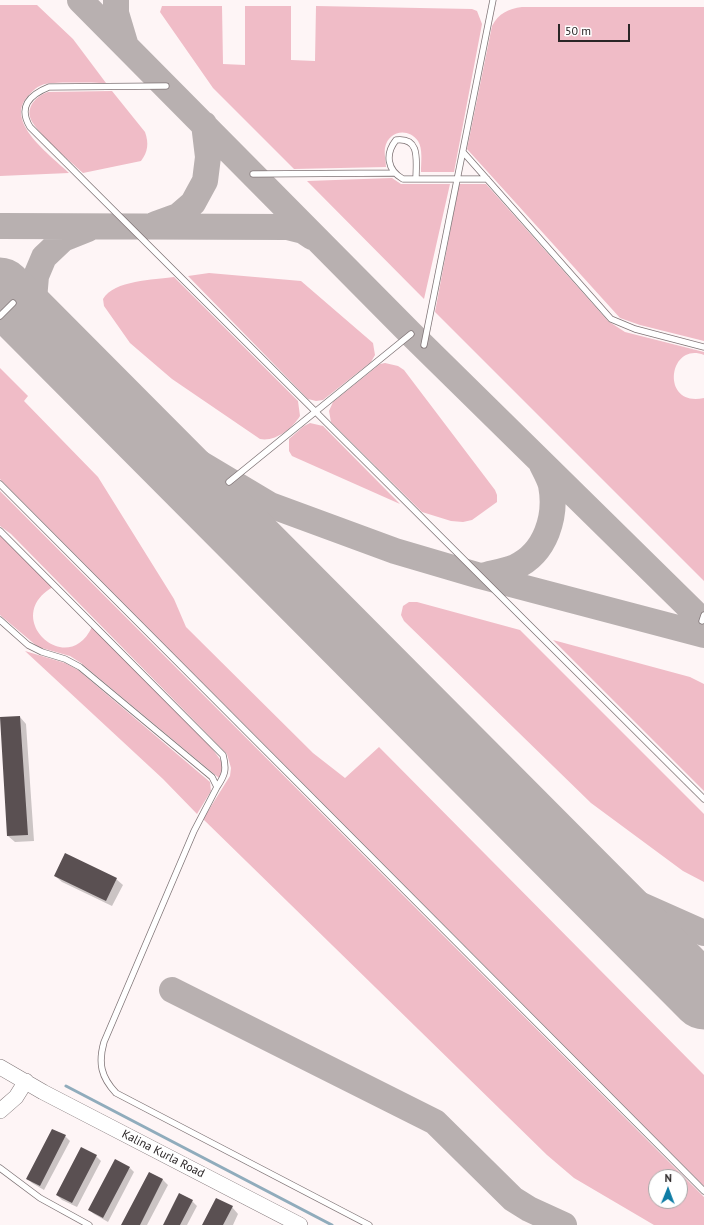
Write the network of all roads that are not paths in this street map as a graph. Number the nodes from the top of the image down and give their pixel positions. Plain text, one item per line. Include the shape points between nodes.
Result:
1 (493, 0) edge
2 (166, 86) dead end
3 (463, 152) junction
4 (253, 174) dead end
5 (394, 174) junction
6 (416, 179) junction
7 (457, 179) junction
8 (487, 179) junction
9 (13, 302) dead end
10 (0, 316) edge
11 (411, 334) dead end
12 (424, 345) dead end
13 (704, 348) edge
14 (316, 412) junction
15 (230, 482) dead end
16 (0, 484) edge
17 (0, 531) edge
18 (0, 620) edge
19 (217, 787) junction
20 (704, 799) edge
21 (0, 1067) edge
22 (26, 1082) junction
23 (0, 1111) edge
24 (0, 1168) edge
25 (704, 1191) edge
26 (89, 1225) edge
27 (300, 1225) edge
28 (369, 1225) edge

1 - 3 lane
2 - 14 lane via 49,87 36,92 24,109 25,118 30,127
3 - 7 lane
3 - 8 lane
4 - 5 lane
5 - 6 lane via 403,179
5 - 6 lane via 389,164 390,148 396,140 404,139 410,142 416,152
6 - 7 lane
7 - 8 lane
7 - 12 lane
8 - 13 lane via 611,318 635,330
9 - 10 lane
11 - 14 lane
14 - 15 lane
14 - 20 lane
16 - 25 lane
17 - 19 lane via 223,756 226,774
18 - 19 lane via 28,646 80,667 212,777
19 - 28 lane via 194,831 104,1042 100,1055 101,1069 116,1093
21 - 22 street, Kalina Kurla Road
22 - 23 street via 16,1097
22 - 27 street, Kalina Kurla Road
24 - 26 lane via 40,1198

